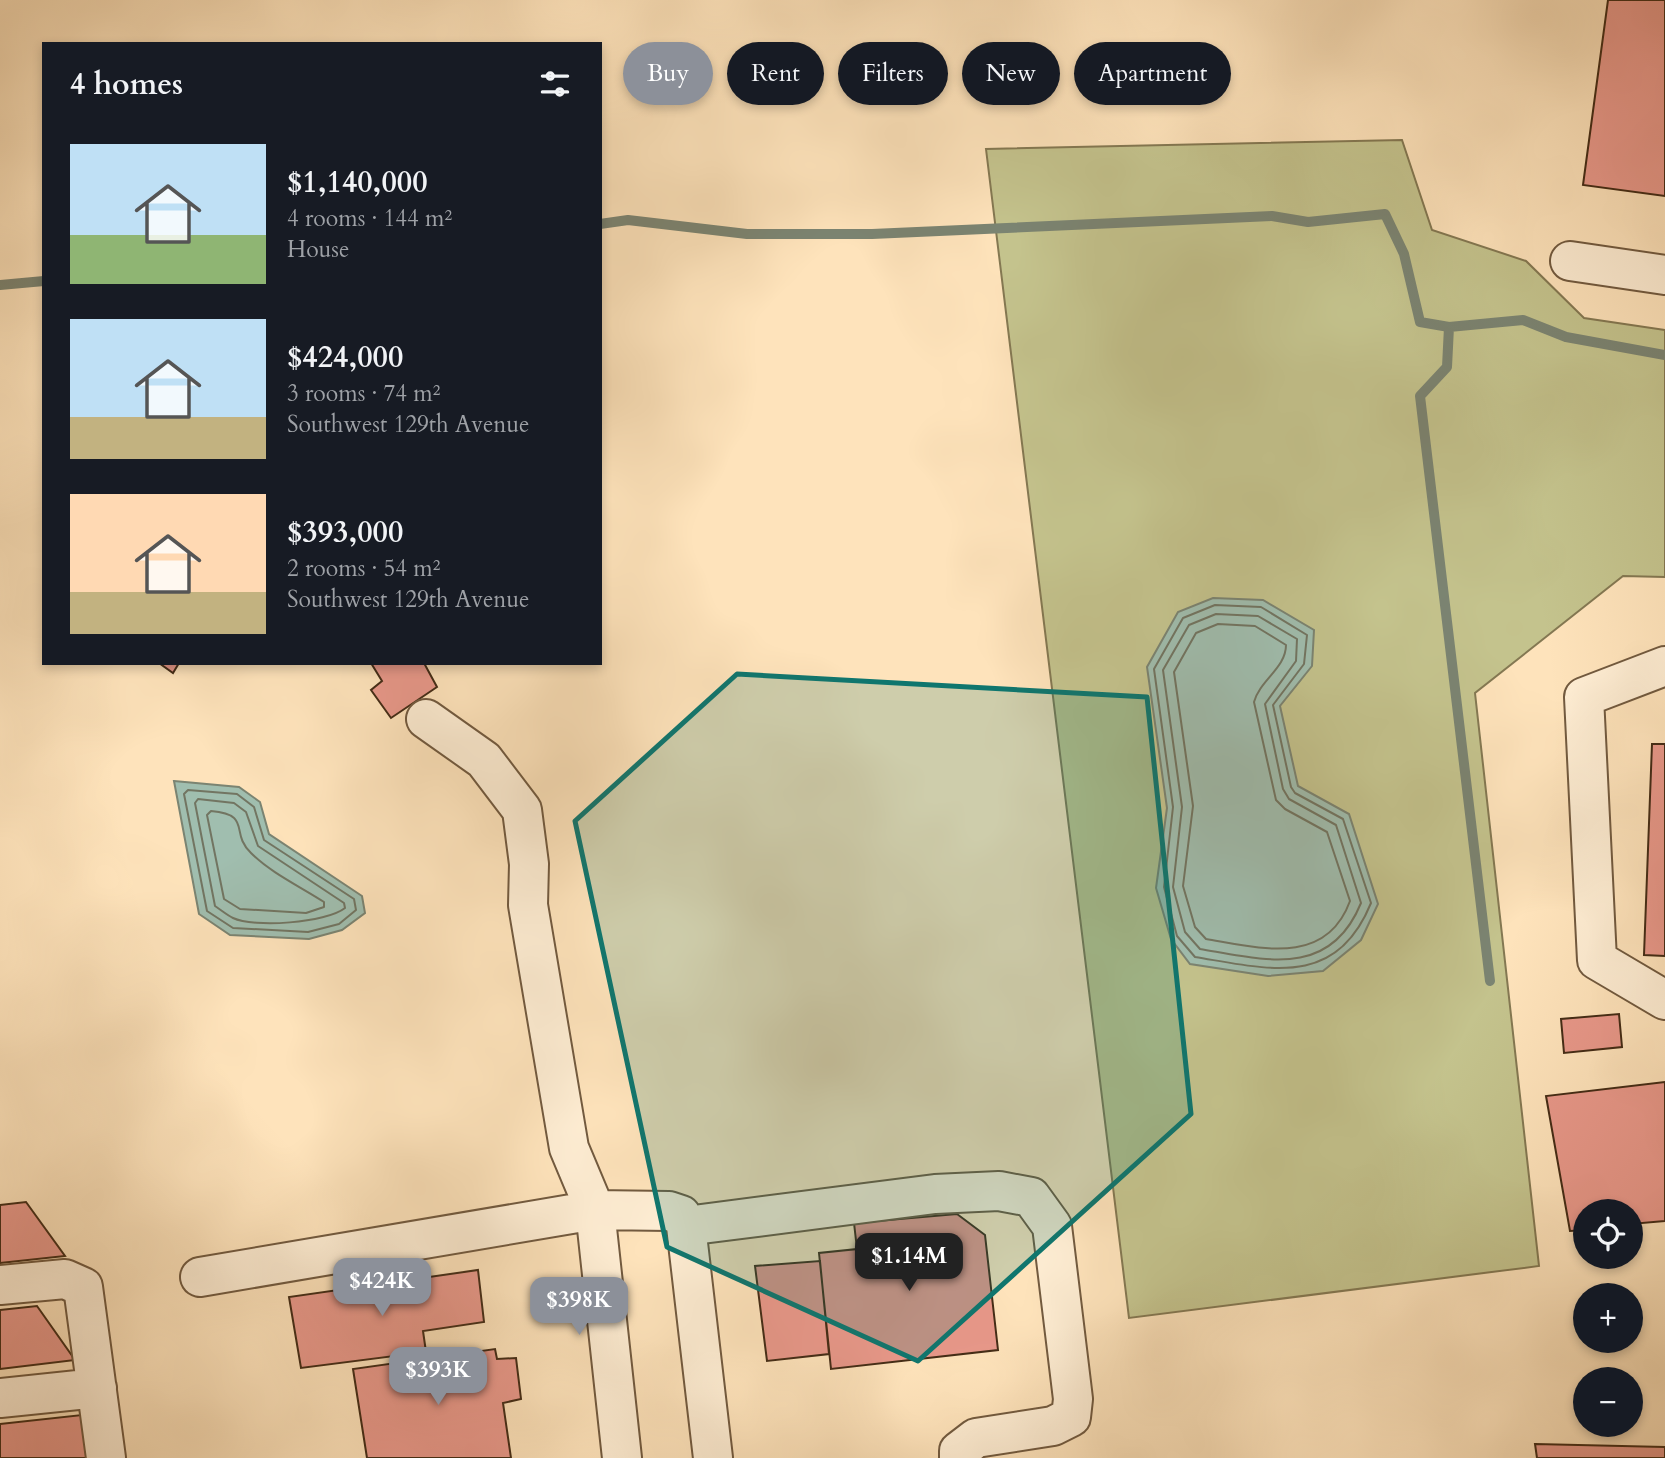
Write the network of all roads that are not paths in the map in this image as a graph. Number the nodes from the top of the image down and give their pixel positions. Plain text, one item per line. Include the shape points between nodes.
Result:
1 (1570, 261) dead end
2 (1665, 275) edge
3 (1665, 666) edge
4 (426, 719) dead end
5 (1665, 1000) edge
6 (595, 1210) junction
7 (685, 1226) junction
8 (200, 1277) dead end
9 (0, 1285) edge
10 (97, 1388) junction
11 (0, 1398) edge
12 (106, 1458) edge
13 (622, 1458) edge
14 (713, 1458) edge
15 (959, 1458) edge

1 - 2 street
3 - 5 street via 1584,697 1597,960
4 - 6 street via 484,760 522,810 529,864 528,905 569,1148
6 - 7 street via 669,1211 681,1215
6 - 8 street
6 - 13 street
7 - 14 street
7 - 15 street via 935,1194 999,1191 1031,1197 1052,1226 1073,1399 1071,1417 1054,1426 976,1438 959,1451
9 - 10 street via 65,1279 83,1287
10 - 11 street
10 - 12 street

